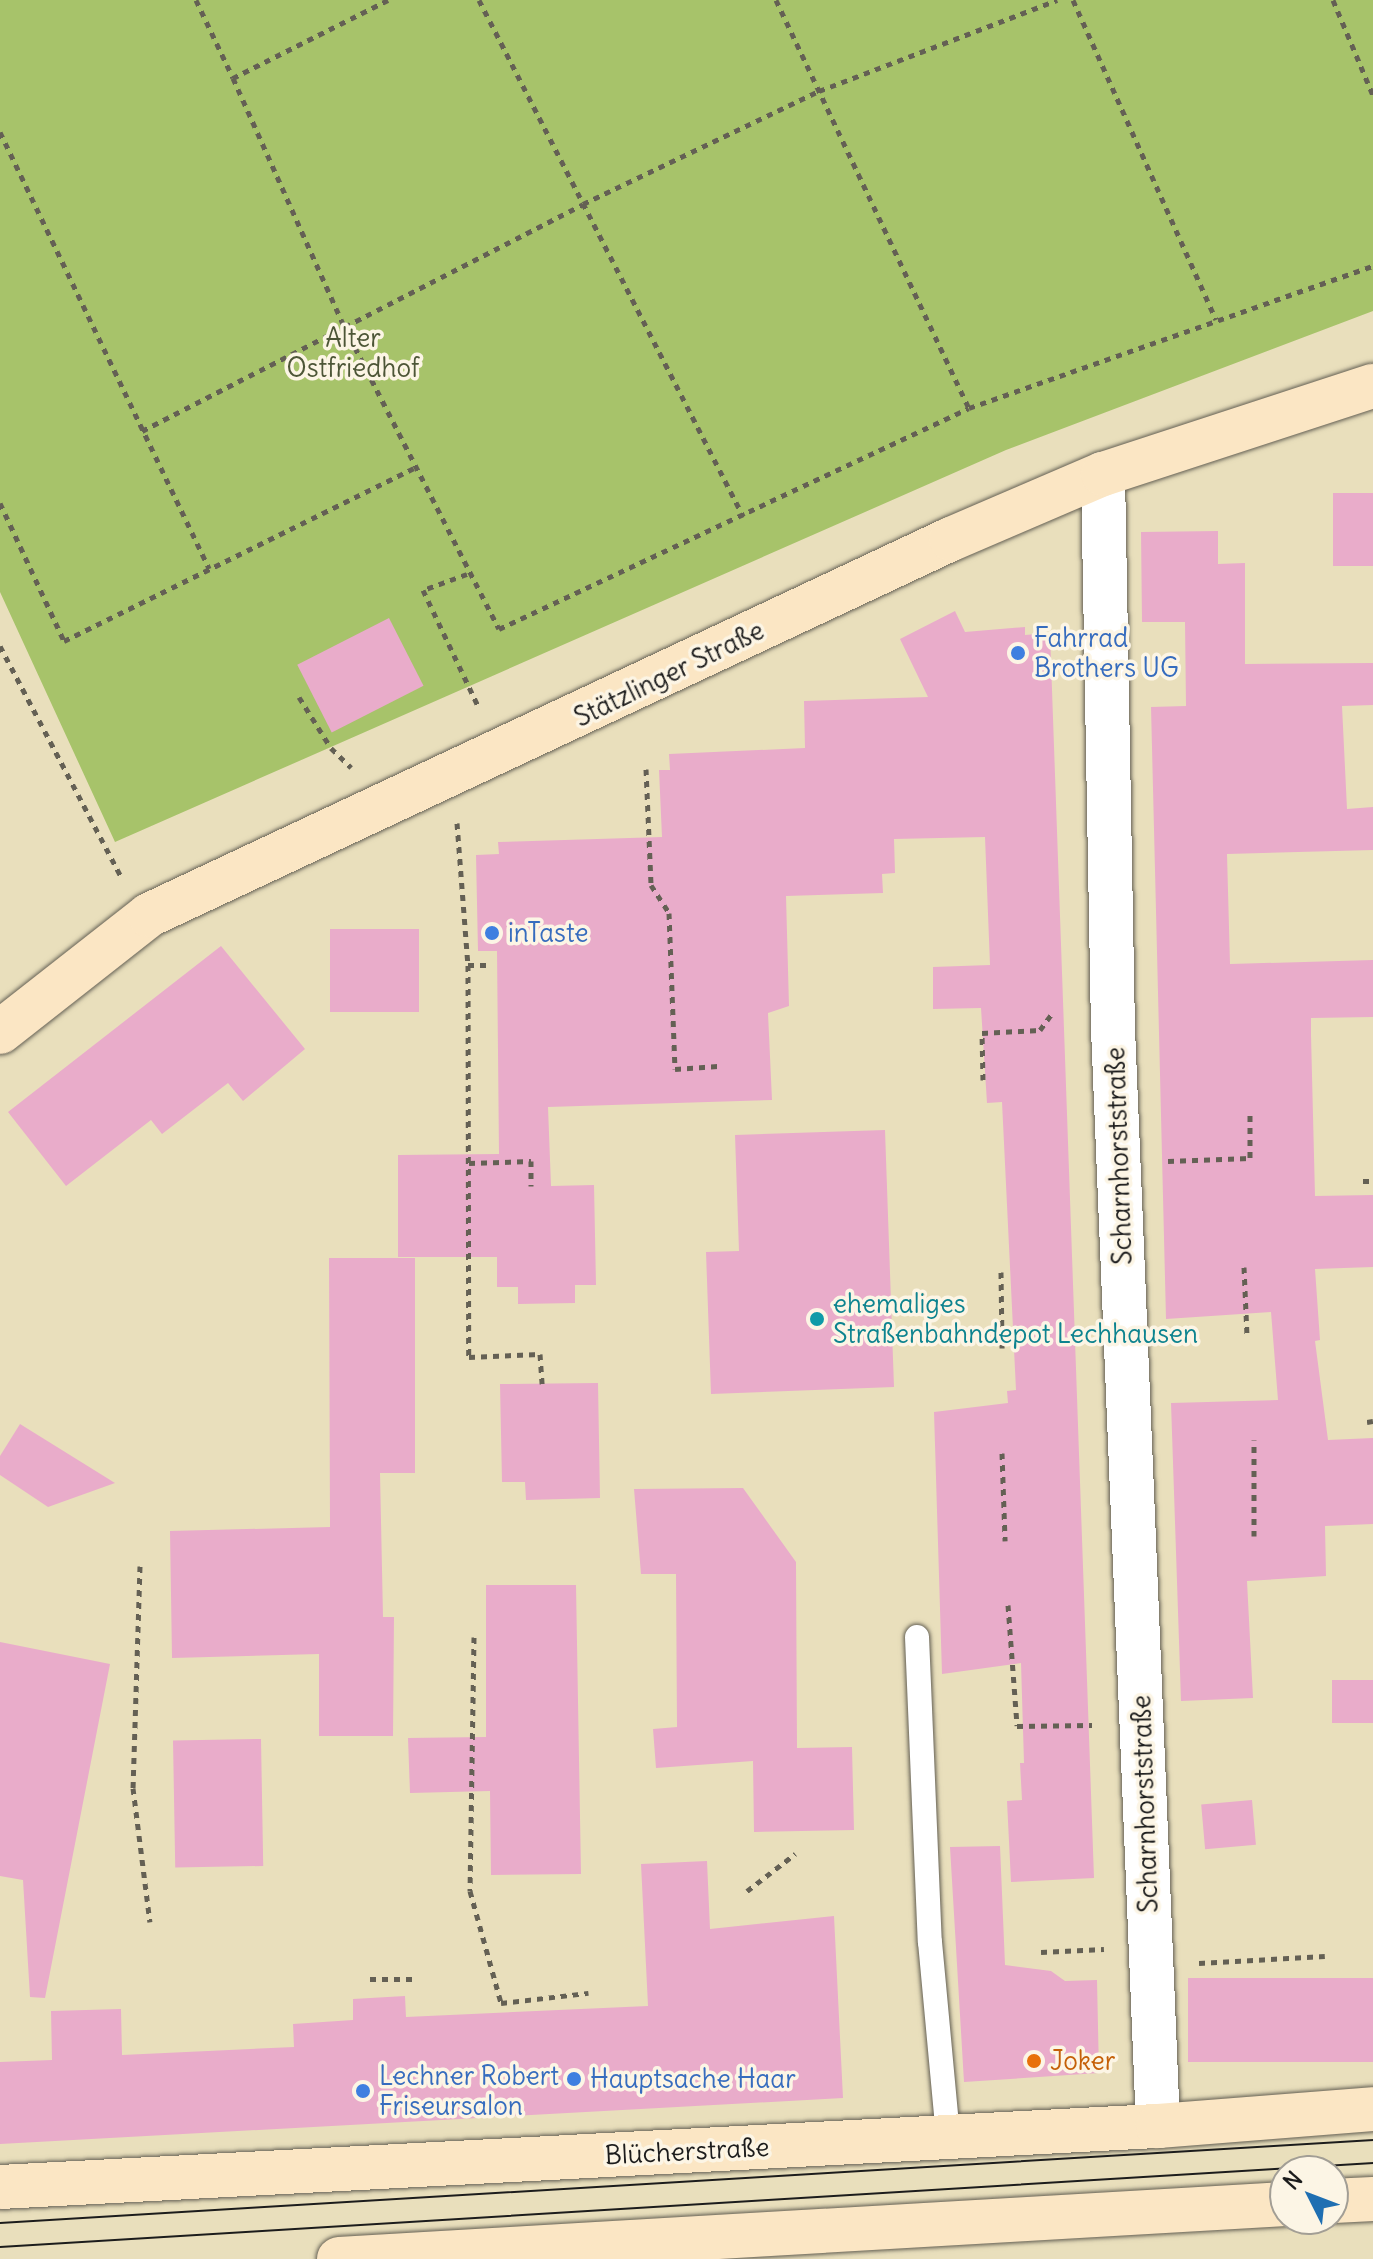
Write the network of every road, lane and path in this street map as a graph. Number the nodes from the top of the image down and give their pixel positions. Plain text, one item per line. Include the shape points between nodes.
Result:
1 (196, 0) edge
2 (388, 0) edge
3 (479, 0) edge
4 (776, 0) edge
5 (1057, 0) edge
6 (1073, 0) edge
7 (1333, 0) edge
8 (233, 78) junction
9 (819, 91) junction
10 (1373, 95) edge
11 (0, 132) edge
12 (583, 204) junction
13 (1373, 266) edge
14 (1216, 321) junction
15 (344, 326) junction
16 (1373, 386) edge
17 (969, 408) junction
18 (142, 431) junction
19 (414, 468) junction
20 (1103, 474) junction
21 (0, 503) edge
22 (743, 516) junction
23 (209, 568) junction
24 (467, 574) junction
25 (0, 646) edge
26 (299, 697) dead end
27 (501, 753) junction
28 (646, 769) dead end
29 (454, 775) junction
30 (390, 804) junction
31 (149, 915) junction
32 (468, 965) junction
33 (488, 965) dead end
34 (1051, 1015) dead end
35 (0, 1032) edge
36 (718, 1066) dead end
37 (983, 1080) dead end
38 (1250, 1113) dead end
39 (469, 1163) junction
40 (1119, 1163) junction
41 (1363, 1181) dead end
42 (1373, 1181) edge
43 (531, 1186) dead end
44 (1244, 1267) dead end
45 (1001, 1272) dead end
46 (1247, 1336) dead end
47 (1002, 1348) dead end
48 (542, 1384) dead end
49 (1254, 1440) dead end
50 (1002, 1453) dead end
51 (1254, 1536) dead end
52 (1005, 1541) dead end
53 (140, 1566) dead end
54 (1008, 1605) dead end
55 (474, 1637) dead end
56 (917, 1637) dead end
57 (1142, 1724) junction
58 (795, 1854) dead end
59 (747, 1891) dead end
60 (150, 1922) dead end
61 (1041, 1952) dead end
62 (1325, 1956) dead end
63 (1152, 1957) junction
64 (370, 1979) dead end
65 (416, 1979) dead end
66 (588, 1993) dead end
67 (1373, 2109) edge
68 (1158, 2126) junction
69 (948, 2136) junction
70 (0, 2187) edge
71 (1373, 2199) edge
72 (1349, 2200) edge
73 (1269, 2205) edge
74 (753, 2246) edge
75 (339, 2259) edge

1 - 8 path
2 - 8 path
3 - 12 path
4 - 9 path
5 - 9 path
6 - 14 path
7 - 10 path
8 - 15 path
9 - 12 path
9 - 17 path
11 - 18 path
12 - 15 path
12 - 22 path
13 - 14 path
14 - 17 path
15 - 18 path
15 - 19 path
16 - 20 street, Stätzlinger Straße
17 - 22 path
18 - 23 path
19 - 23 path
19 - 24 path
20 - 27 street, Stätzlinger Straße via 951,539
20 - 40 street, Scharnhorststraße
21 - 23 path via 64,641
22 - 24 path via 499,629
24 - 27 path via 423,590
25 - 31 path via 103,852
26 - 30 path via 331,748
27 - 29 street, Stätzlinger Straße
28 - 36 path via 651,885 669,913 675,1069
29 - 30 street, Stätzlinger Straße
29 - 32 path
30 - 31 street, Stätzlinger Straße
31 - 35 street, Stätzlinger Straße
32 - 33 path
32 - 39 path
34 - 37 path via 1040,1030 982,1033
38 - 40 path via 1250,1158
39 - 43 path via 531,1161
39 - 48 path via 469,1357 540,1354
40 - 57 street, Scharnhorststraße
41 - 42 path
44 - 46 path
45 - 47 path
49 - 51 path
50 - 52 path
53 - 60 path via 133,1788
54 - 57 path via 1017,1726
55 - 66 path via 470,1891 501,2003
56 - 69 lane via 930,1942
57 - 63 street, Scharnhorststraße
58 - 59 path
61 - 63 path
62 - 63 path
63 - 68 street, Scharnhorststraße
64 - 65 path
67 - 68 street, Blücherstraße
68 - 69 street, Blücherstraße
69 - 70 street, Blücherstraße
71 - 72 street
73 - 74 street
74 - 75 street

